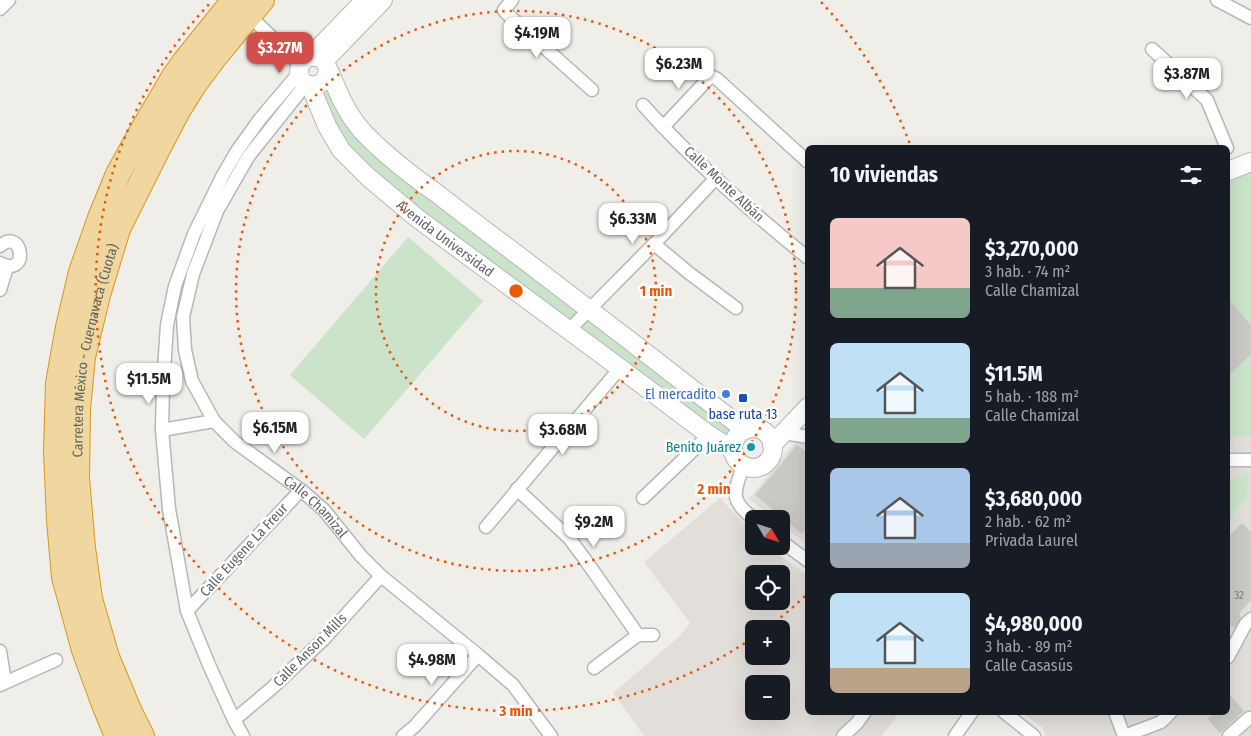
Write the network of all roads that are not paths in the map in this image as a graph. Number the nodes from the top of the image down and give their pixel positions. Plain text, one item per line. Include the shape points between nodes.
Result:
1 (9, 0) edge
2 (234, 0) edge
3 (262, 0) edge
4 (365, 0) edge
5 (383, 0) edge
6 (512, 0) edge
7 (1217, 0) edge
8 (0, 8) edge
9 (1251, 18) edge
10 (258, 24) dead end
11 (1152, 49) dead end
12 (311, 71) junction
13 (592, 90) dead end
14 (644, 105) dead end
15 (663, 127) junction
16 (1226, 145) edge
17 (1230, 153) edge
18 (805, 159) edge
19 (1238, 167) edge
20 (716, 178) junction
21 (1, 242) edge
22 (654, 244) junction
23 (805, 255) edge
24 (4, 265) edge
25 (0, 290) edge
26 (736, 308) dead end
27 (590, 309) junction
28 (569, 330) junction
29 (620, 368) junction
30 (805, 410) edge
31 (214, 421) junction
32 (162, 430) junction
33 (745, 430) junction
34 (709, 435) junction
35 (805, 437) edge
36 (778, 439) junction
37 (733, 450) junction
38 (1230, 460) edge
39 (1251, 460) edge
40 (743, 466) junction
41 (517, 489) junction
42 (301, 490) junction
43 (643, 498) dead end
44 (745, 513) edge
45 (486, 527) dead end
46 (790, 548) edge
47 (805, 559) edge
48 (381, 576) junction
49 (187, 611) junction
50 (1251, 619) edge
51 (638, 636) junction
52 (653, 636) dead end
53 (0, 651) edge
54 (1230, 653) edge
55 (478, 654) junction
56 (56, 660) dead end
57 (594, 668) dead end
58 (2, 683) edge
59 (863, 715) edge
60 (970, 715) edge
61 (1008, 715) edge
62 (1117, 715) edge
63 (1168, 715) edge
64 (1248, 718) dead end
65 (234, 720) junction
66 (117, 736) edge
67 (142, 736) edge
68 (243, 736) edge
69 (403, 736) edge
70 (551, 736) edge
71 (843, 736) edge
72 (955, 736) edge
73 (1034, 736) edge
74 (1124, 736) edge
75 (1229, 736) edge

1 - 8 street
2 - 66 highway, Carretera México - Cuernavaca (Cuota) via 173,78 118,174 81,272 58,383 56,452 64,577 84,650
3 - 67 highway, Carretera México - Cuernavaca (Cuota) via 194,85 155,155 118,229 83,356 77,478 90,599 107,657
4 - 12 street, Calle Chamizal
5 - 12 street, Calle Chamizal
6 - 13 street via 504,10 506,13
7 - 9 street
10 - 12 street
11 - 16 street via 1207,100
12 - 27 street via 344,105 362,131 398,165
12 - 28 street, Avenida Universidad via 327,126 341,150 417,218
12 - 31 street, Calle Chamizal via 248,157 217,211 193,274 183,317 185,350 192,380
12 - 32 street, Calle Chamizal via 265,113 237,151 194,234 175,286 166,325
14 - 15 street, Calle Monte Albán
15 - 18 street via 713,77
15 - 20 street, Calle Monte Albán
17 - 19 street
20 - 22 street
20 - 23 street, Calle Monte Albán
21 - 24 street via 17,244 21,251 15,265
22 - 26 street
22 - 27 street
24 - 25 street
27 - 28 street
27 - 33 street
28 - 29 street, Avenida Universidad
29 - 34 street, Avenida Universidad
29 - 41 street
30 - 36 street
31 - 32 street
31 - 42 street, Calle Chamizal via 234,442
32 - 49 street, Calle Chamizal via 169,509
33 - 36 street via 754,428
33 - 37 street via 736,438
34 - 37 street, Avenida Universidad
34 - 43 street
35 - 36 street
36 - 40 street via 770,457 761,466
37 - 40 street
38 - 39 street
40 - 44 street via 735,490 737,502
41 - 45 street
41 - 51 street via 569,538
42 - 48 street, Calle Chamizal via 324,510
42 - 49 street, Calle Eugene La Freur
46 - 47 street
48 - 55 street, Calle Chamizal
48 - 65 street, Calle Anson Mills via 324,639
49 - 65 street, Calle Chamizal
50 - 54 street
51 - 52 street
51 - 57 street
53 - 58 street
55 - 69 street
55 - 70 street, Calle Chamizal via 513,685
56 - 58 street
59 - 71 street
60 - 72 street
61 - 73 street
62 - 74 street
63 - 74 street via 1161,722
64 - 75 street
65 - 68 street, Calle Chamizal

